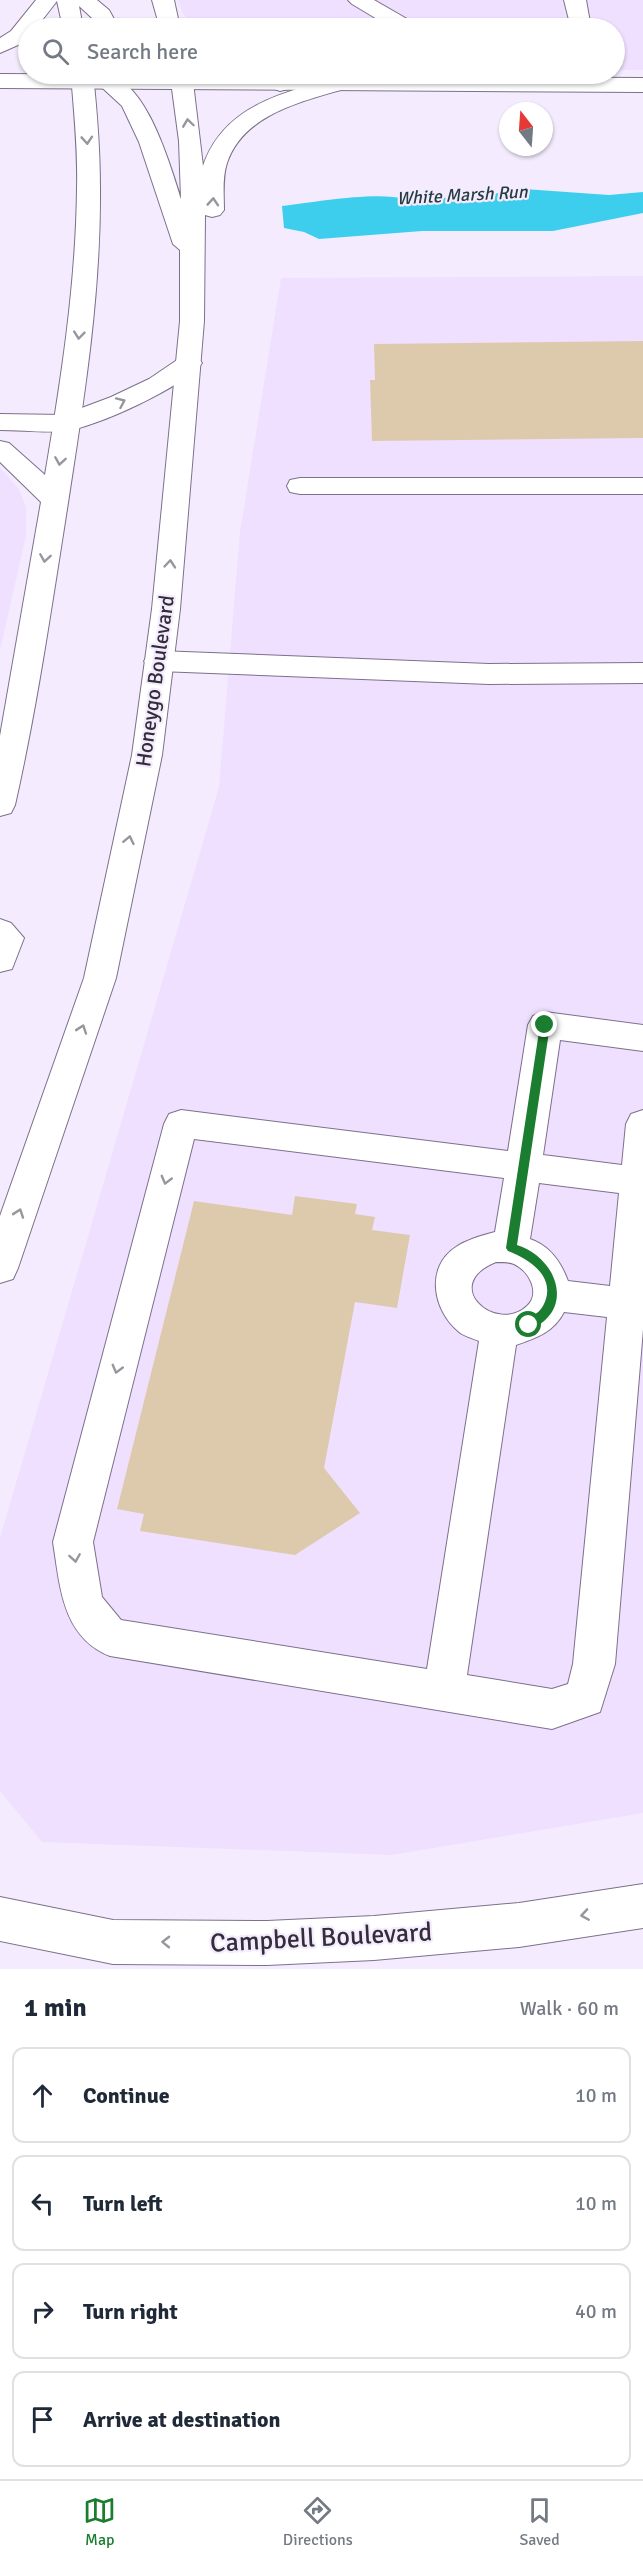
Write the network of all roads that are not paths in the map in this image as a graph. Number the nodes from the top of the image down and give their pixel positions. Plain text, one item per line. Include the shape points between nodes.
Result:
1 (47, 0) edge
2 (67, 0) edge
3 (85, 0) edge
4 (359, 0) edge
5 (576, 0) edge
6 (33, 18) edge
7 (71, 18) edge
8 (103, 18) edge
9 (389, 18) edge
10 (579, 18) edge
11 (18, 37) edge
12 (0, 47) edge
13 (0, 81) edge
14 (18, 81) edge
15 (625, 83) edge
16 (105, 84) edge
17 (112, 84) edge
18 (183, 84) edge
19 (280, 84) edge
20 (336, 84) joint
21 (643, 85) edge
22 (192, 265) junction
23 (192, 321) junction
24 (189, 363) junction
25 (0, 422) edge
26 (66, 423) junction
27 (0, 450) edge
28 (300, 486) dead end
29 (643, 486) edge
30 (54, 500) junction
31 (159, 661) junction
32 (643, 673) edge
33 (0, 805) edge
34 (0, 931) edge
35 (0, 960) edge
36 (643, 1038) edge
37 (643, 1124) edge
38 (524, 1167) junction
39 (638, 1181) junction
40 (511, 1248) junction
41 (0, 1268) edge
42 (552, 1294) junction
43 (635, 1305) edge
44 (499, 1331) junction
45 (444, 1692) junction
46 (643, 1906) edge
47 (7, 1917) edge

1 - 6 main road
2 - 7 main road
3 - 8 main road
4 - 9 main road
5 - 10 main road
11 - 12 main road
13 - 14 main road
15 - 21 main road
16 -> 26 main road via 89,213 79,344
17 - 22 main road via 132,102 150,142
22 -> 18 main road, Honeygo Boulevard via 193,190
19 - 20 main road
23 -> 20 main road via 211,228 215,164 229,137 247,119 277,102
22 - 23 main road, Honeygo Boulevard
23 - 24 main road, Honeygo Boulevard
26 -> 24 main road via 149,389
31 -> 24 main road, Honeygo Boulevard
25 - 26 main road
26 -> 30 main road
27 - 30 main road
28 - 29 main road
30 -> 33 main road via 17,731
31 - 32 main road via 489,674
41 -> 31 main road, Honeygo Boulevard via 100,978 147,755
34 - 35 main road via 8,938
36 - 38 main road via 545,1025
37 - 39 main road
38 - 39 main road
38 - 40 main road
38 -> 45 main road via 181,1124 73,1542 83,1605 110,1637
39 - 43 main road
40 - 42 main road via 537,1260 546,1270
40 - 44 main road via 479,1250 465,1258 452,1282 452,1296 458,1309 476,1324
42 - 43 main road
42 - 44 main road via 541,1317 515,1330
43 - 45 main road via 594,1664 585,1698 552,1709
44 - 45 main road
46 -> 47 main road, Campbell Boulevard via 519,1925 267,1943 113,1942

